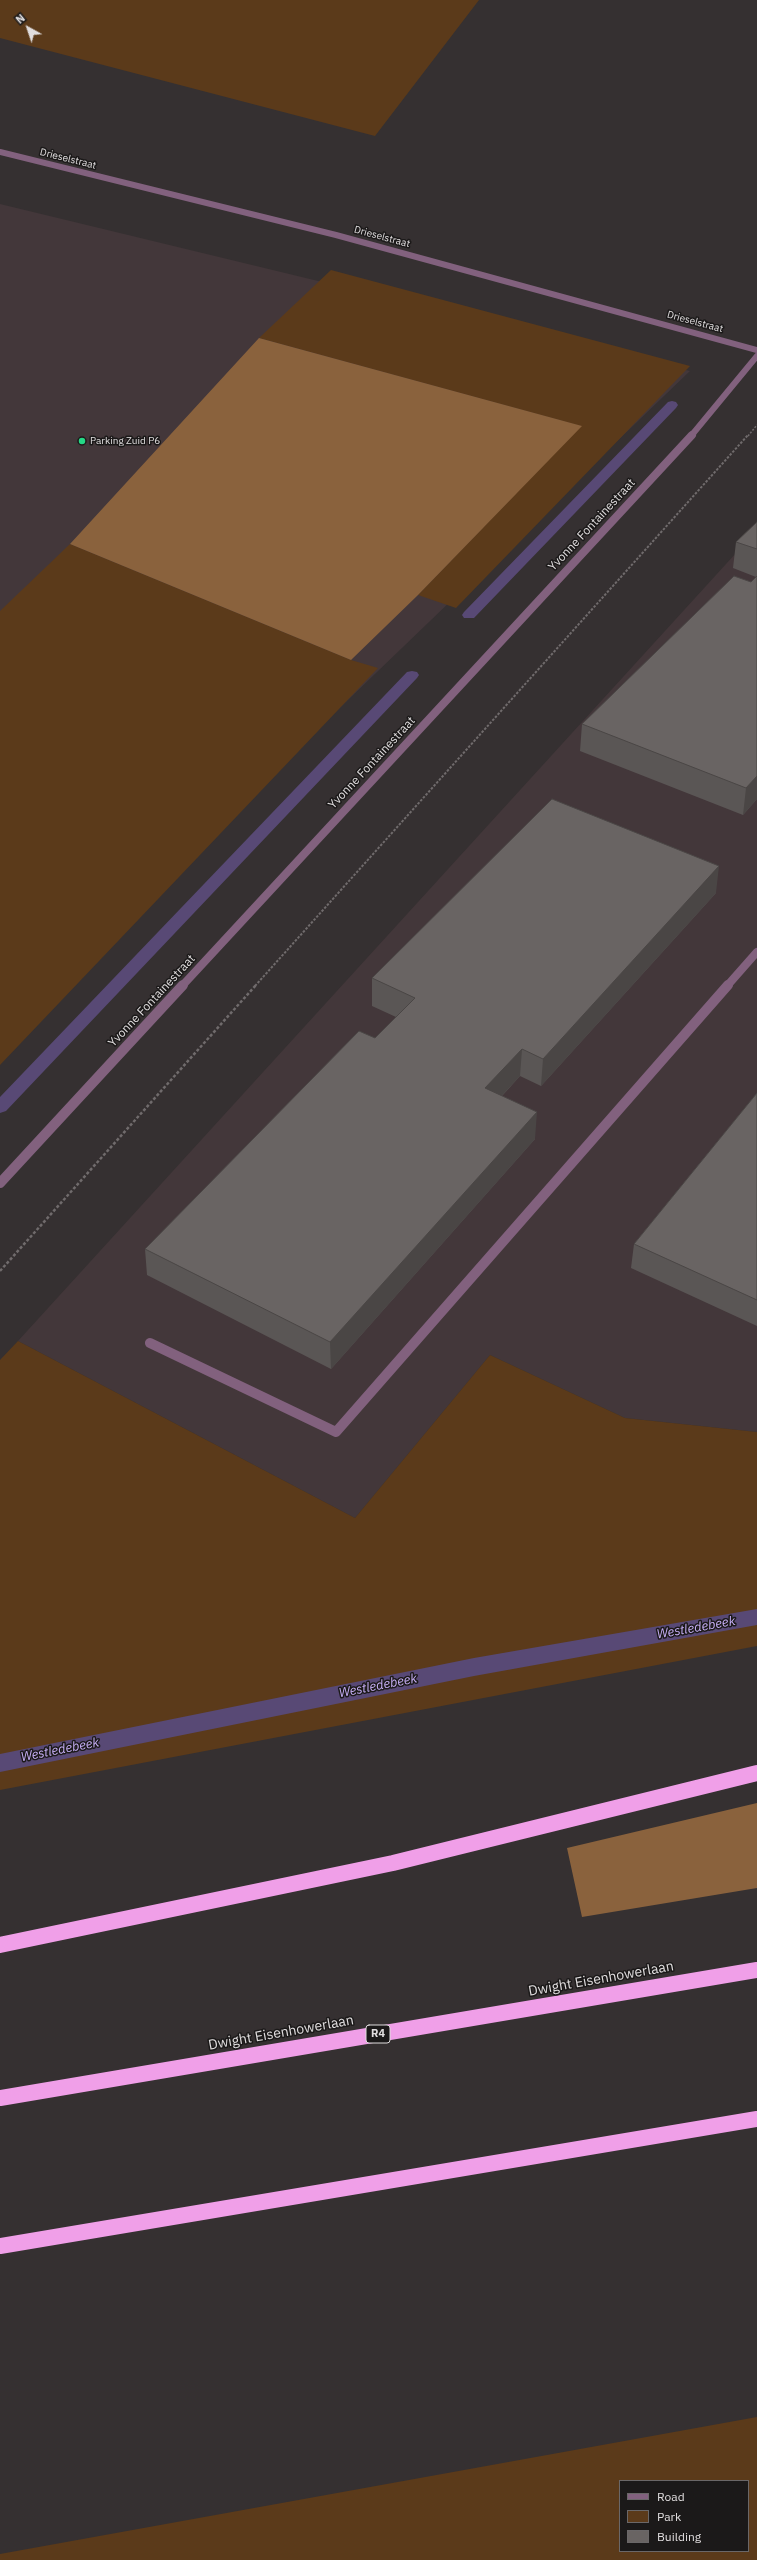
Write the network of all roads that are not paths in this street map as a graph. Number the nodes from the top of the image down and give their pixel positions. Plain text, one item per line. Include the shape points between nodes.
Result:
1 (0, 152) edge
2 (757, 350) edge
3 (757, 356) edge
4 (757, 952) edge
5 (0, 1183) edge
6 (150, 1343) dead end
7 (757, 1773) edge
8 (0, 1945) edge
9 (757, 1970) edge
10 (0, 2098) edge
11 (757, 2119) edge
12 (0, 2246) edge

1 - 2 street, Drieselstraat via 336,235
3 - 5 street, Yvonne Fontainestraat via 711,414
4 - 6 street via 336,1432
7 - 8 highway via 393,1863
9 - 10 highway, Dwight Eisenhowerlaan / R4
11 - 12 highway

